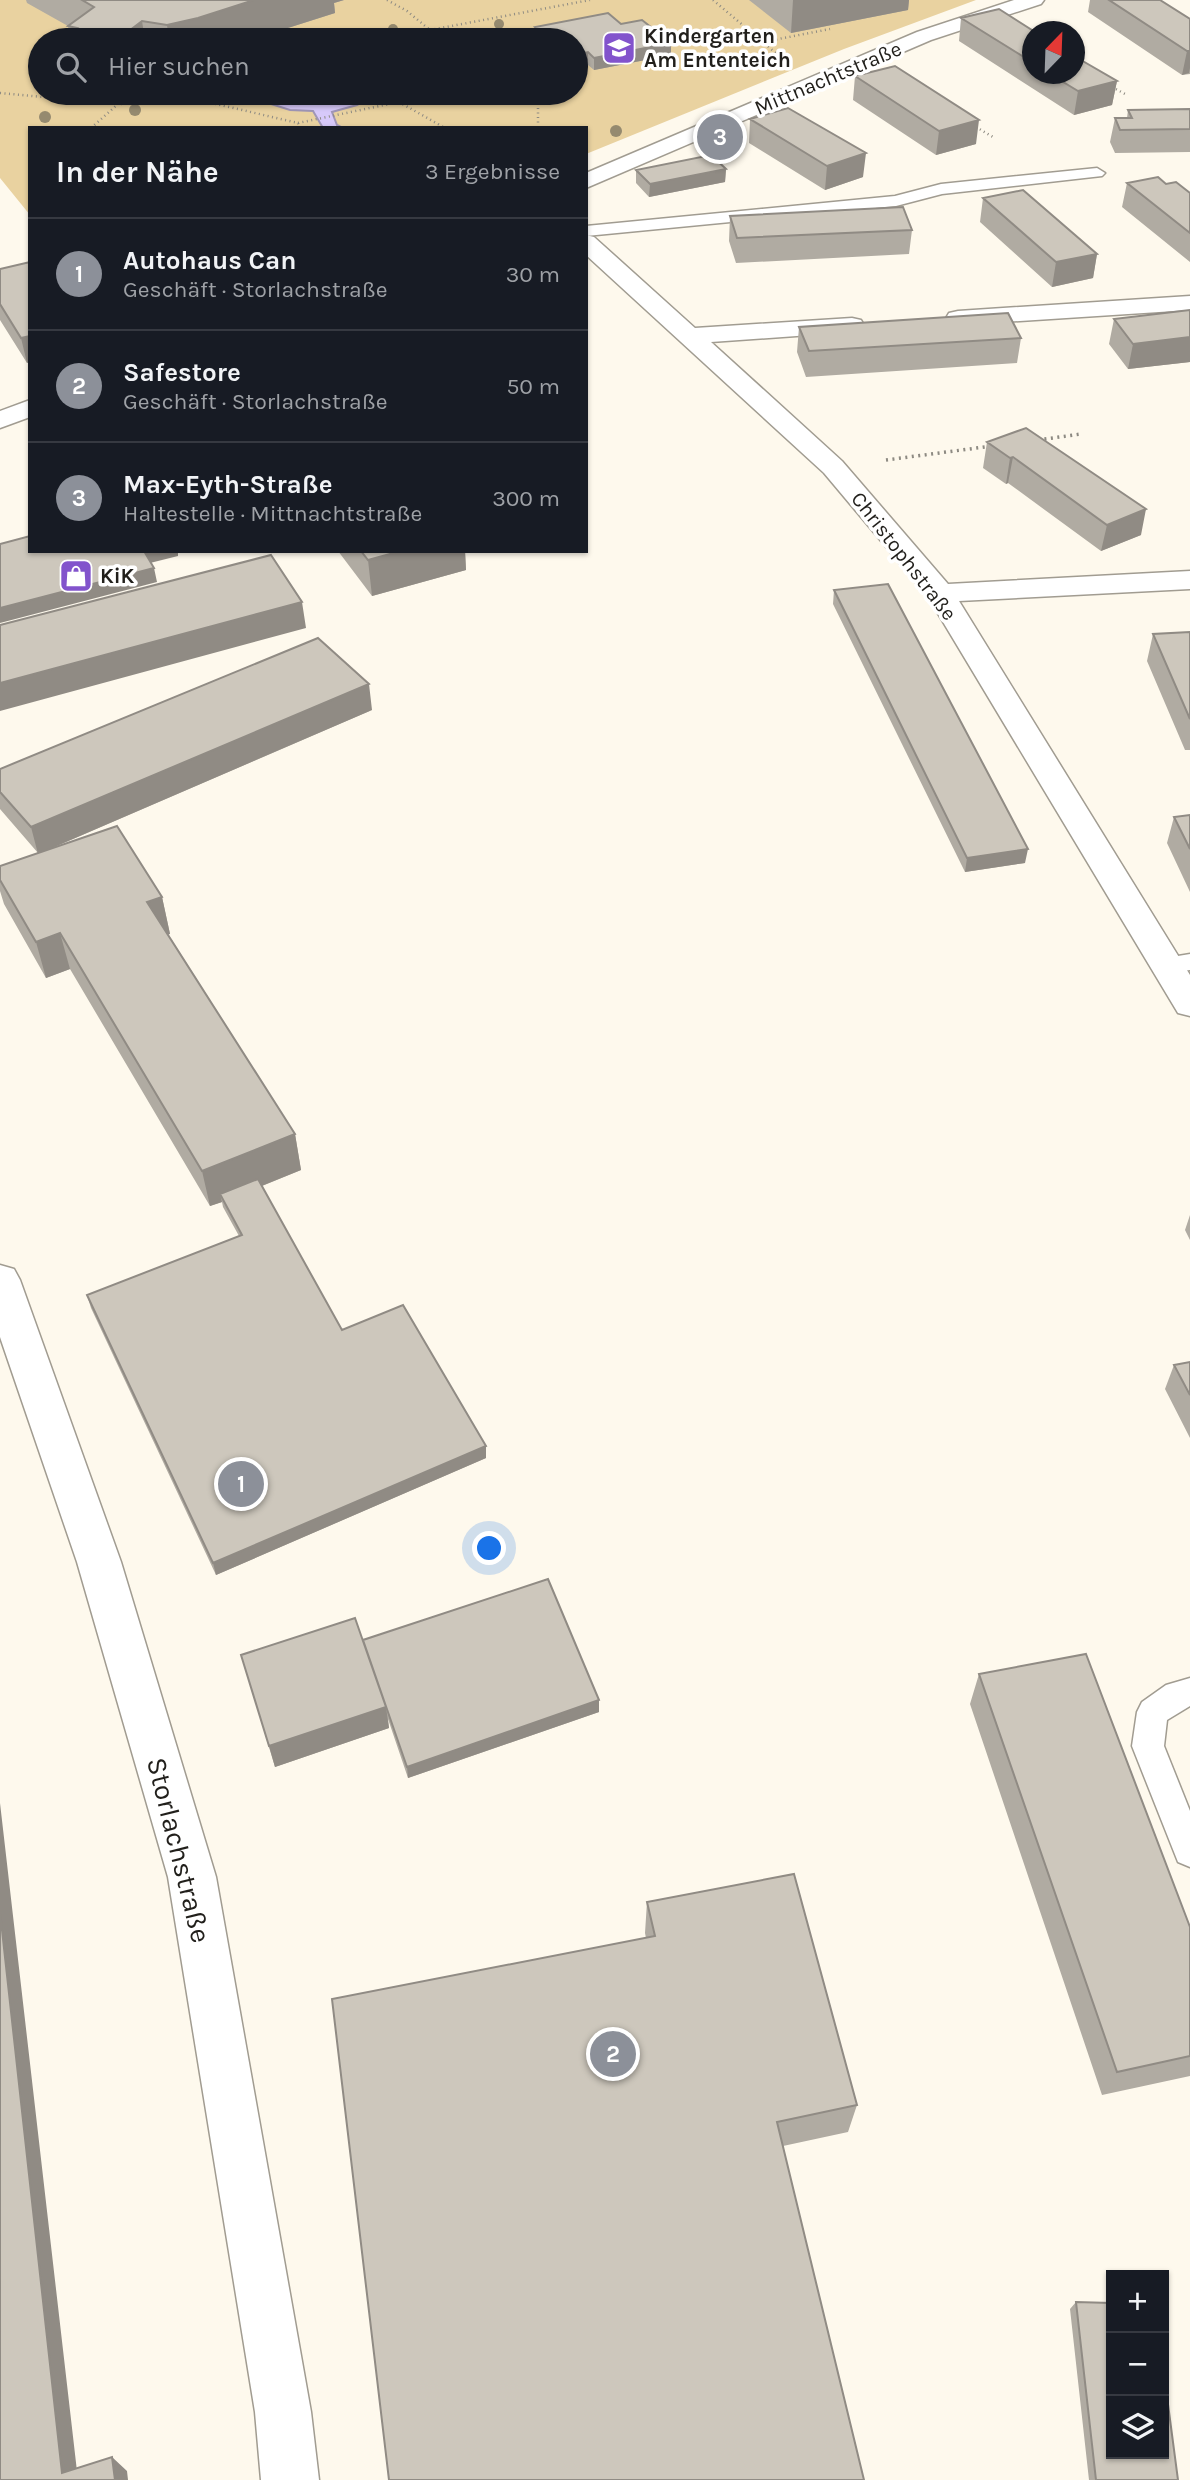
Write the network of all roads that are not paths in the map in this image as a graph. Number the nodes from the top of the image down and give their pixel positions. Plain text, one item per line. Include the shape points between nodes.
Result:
1 (1034, 0) edge
2 (1097, 173) dead end
3 (588, 180) edge
4 (588, 231) edge
5 (588, 244) edge
6 (1190, 303) edge
7 (940, 319) edge
8 (871, 324) edge
9 (690, 336) junction
10 (28, 409) edge
11 (0, 420) edge
12 (1190, 580) edge
13 (940, 593) junction
14 (1179, 964) edge
15 (1190, 1004) edge
16 (0, 1280) edge
17 (1190, 1692) edge
18 (1190, 1851) edge
19 (290, 2480) edge

1 - 3 street, Mittnachtstraße via 924,36
2 - 4 lane via 941,189 896,201
5 - 9 street, Christophstraße
6 - 7 street
8 - 9 street
9 - 13 street, Christophstraße via 833,467
10 - 11 street
12 - 13 street
13 - 14 street, Christophstraße
14 - 15 street, Christophstraße
16 - 19 street, Storlachstraße via 99,1562 192,1877 283,2412
17 - 18 lane via 1177,1695 1153,1712 1148,1746

